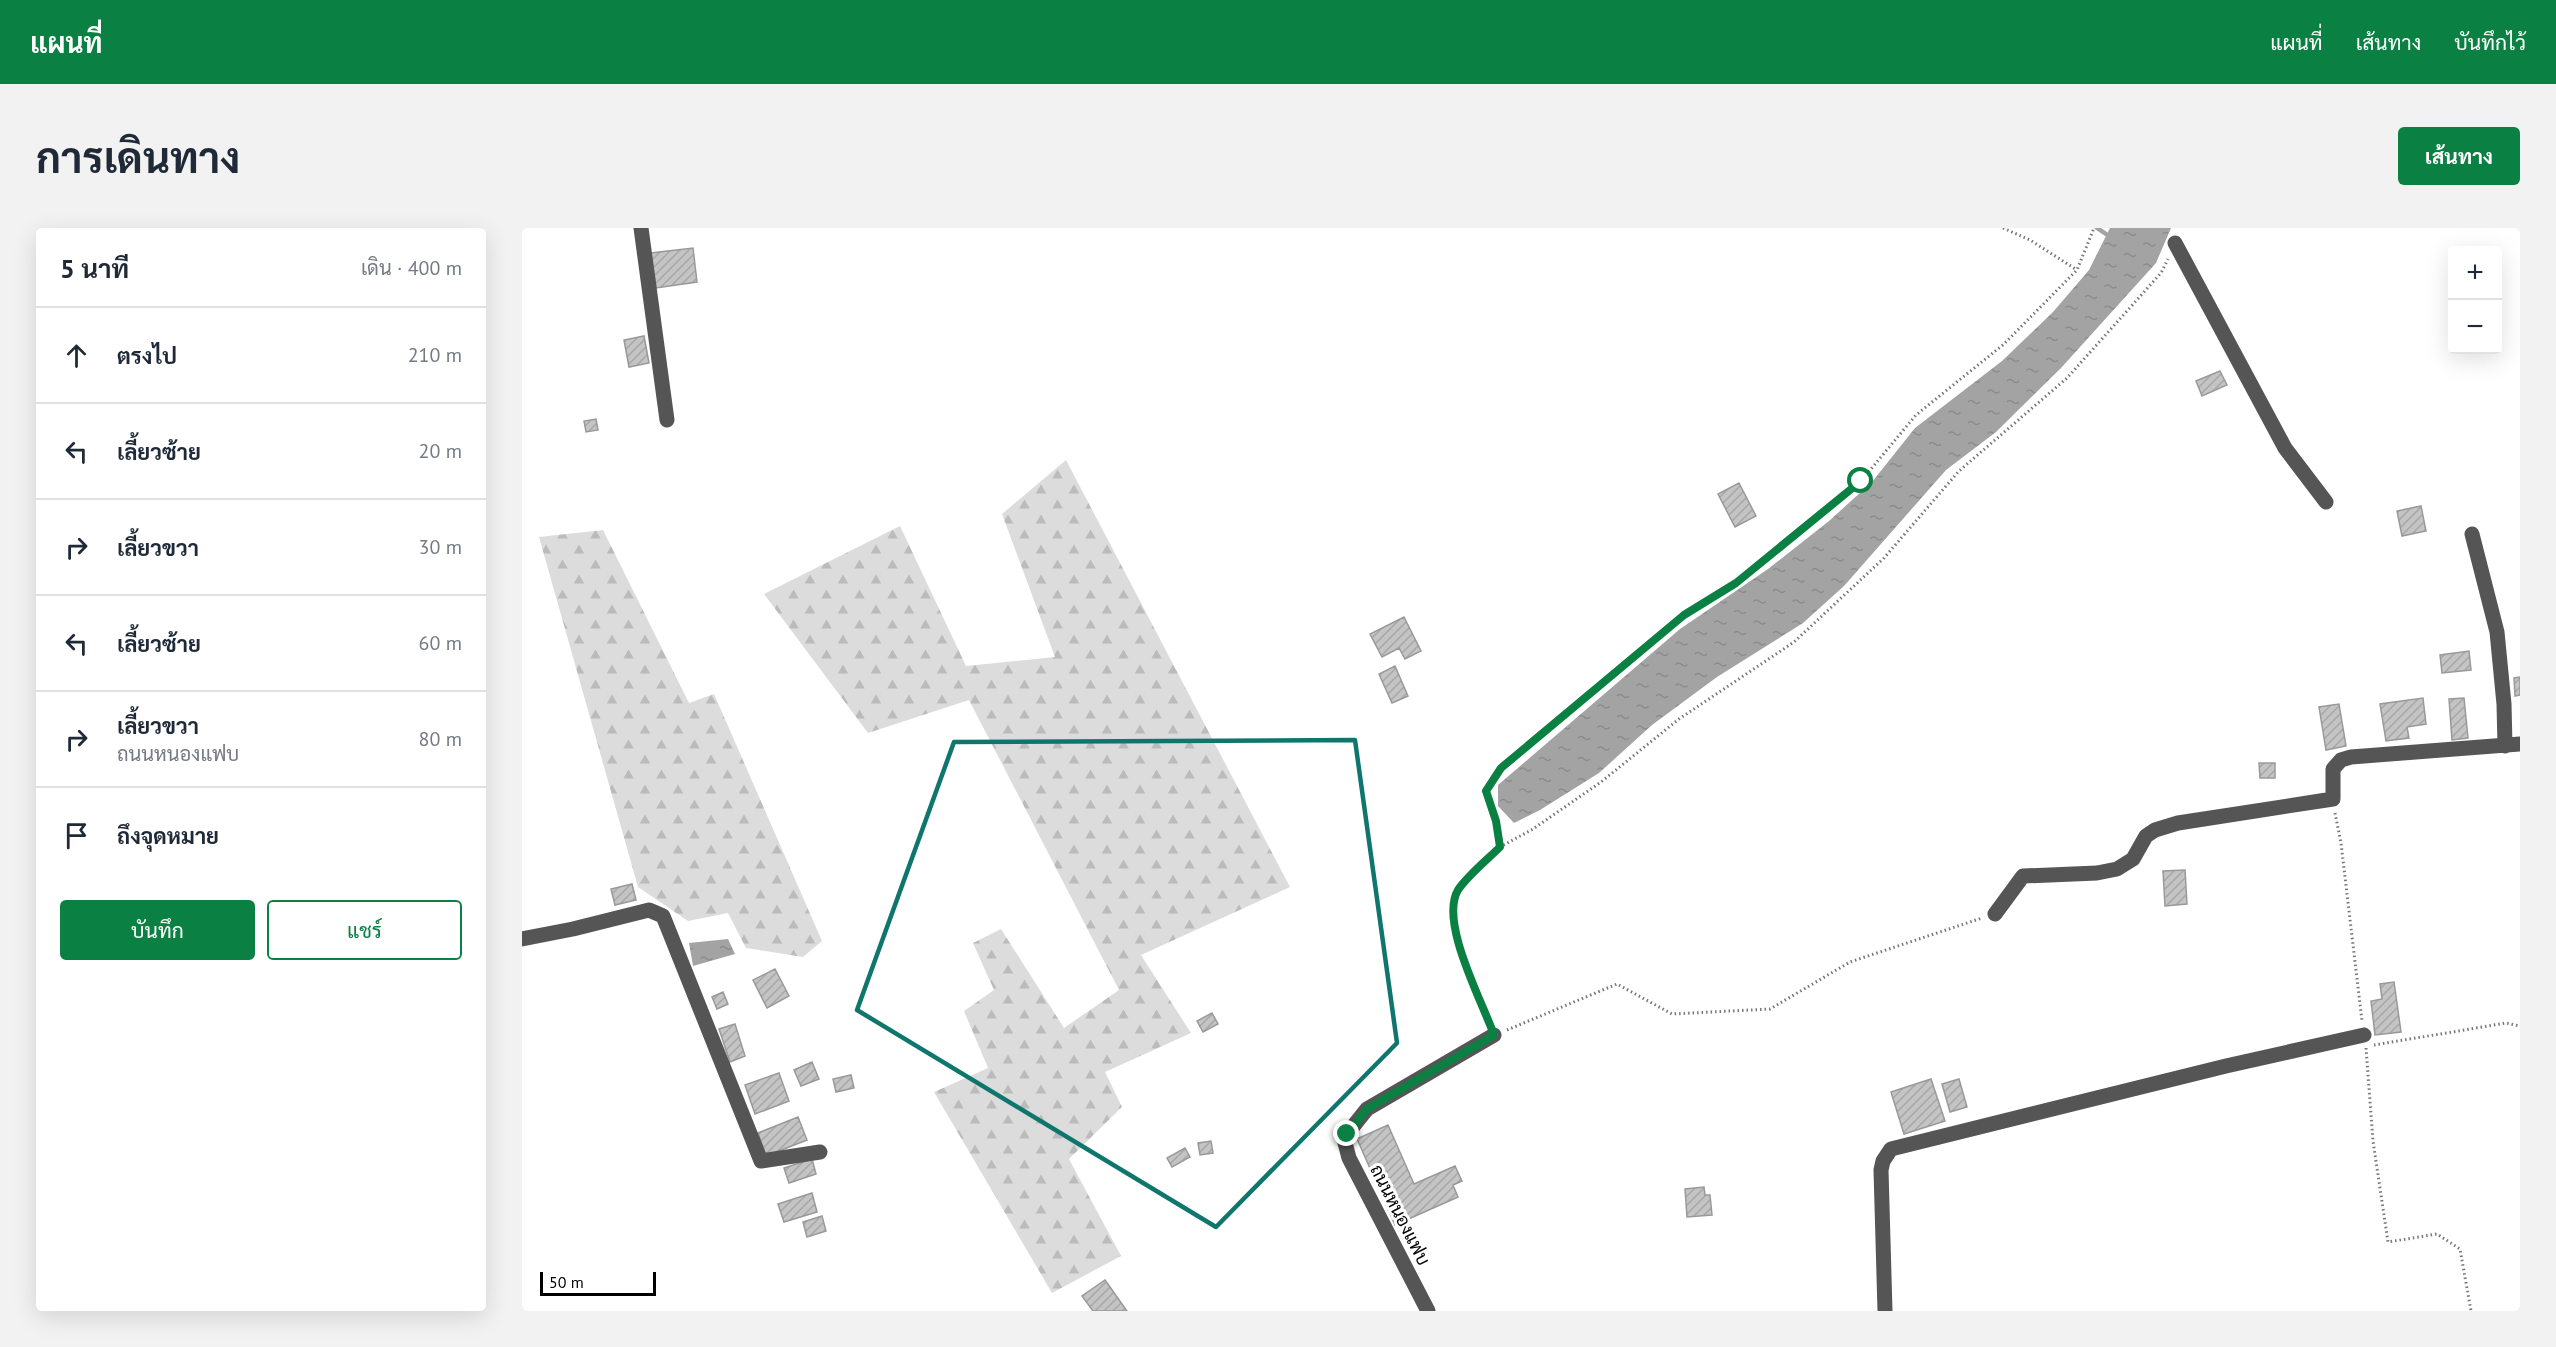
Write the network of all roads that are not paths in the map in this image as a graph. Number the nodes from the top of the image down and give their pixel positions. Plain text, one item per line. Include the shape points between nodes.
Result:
1 (641, 228) edge
2 (2175, 243) road end
3 (667, 420) dead end
4 (2326, 502) dead end
5 (2472, 534) dead end
6 (2512, 745) edge
7 (1995, 914) road end
8 (522, 939) edge
9 (1494, 1035) road end
10 (2364, 1035) road end
11 (820, 1152) dead end
12 (1428, 1311) edge
13 (1885, 1311) edge

1 - 3 street
2 - 4 street via 2285,448
5 - 6 street via 2490,599
6 - 7 street via 2341,760 2333,769 2332,799 2155,830 2146,836 2133,859 2117,869 2023,876
8 - 11 street via 649,910 663,916 761,1161
9 - 12 street, ถนนหนองแฟบ via 1367,1109 1347,1134 1349,1158
10 - 13 street via 1891,1149 1881,1170

